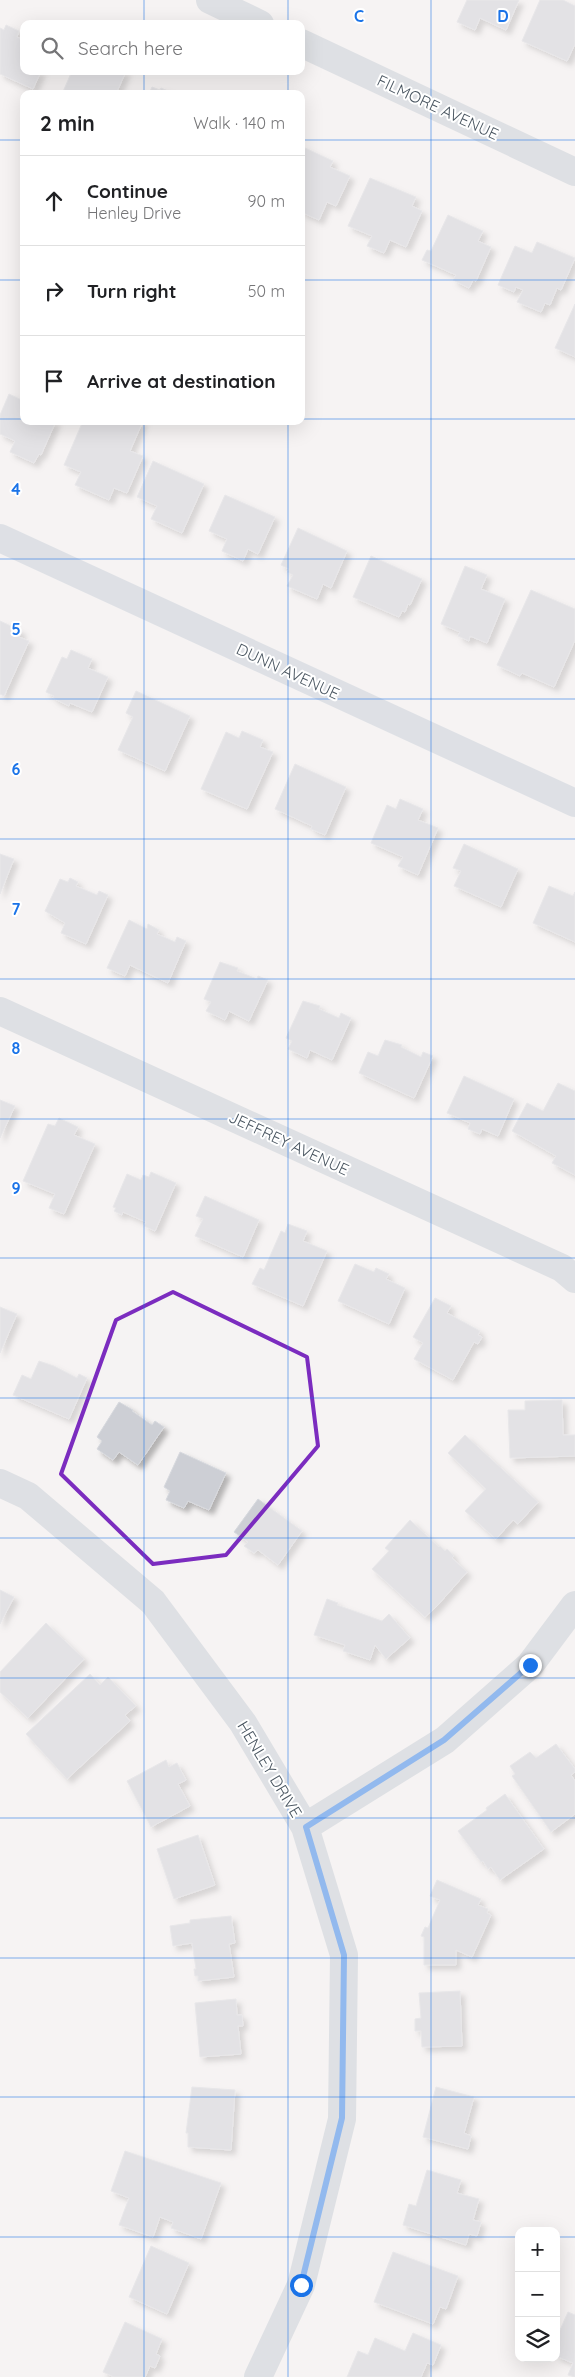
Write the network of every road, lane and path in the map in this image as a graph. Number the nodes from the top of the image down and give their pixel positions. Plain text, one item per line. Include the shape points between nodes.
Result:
1 (210, 0) edge
2 (252, 20) edge
3 (305, 45) edge
4 (575, 172) edge
5 (0, 538) edge
6 (575, 804) edge
7 (0, 1011) edge
8 (575, 1279) edge
9 (0, 1483) edge
10 (575, 1605) edge
11 (306, 1827) junction
12 (258, 2377) edge

1 - 2 street
3 - 4 street, FILMORE AVENUE
5 - 6 street, DUNN AVENUE
7 - 8 street, JEFFREY AVENUE via 562,1268
9 - 11 street, HENLEY DRIVE via 28,1496 154,1602 243,1723
10 - 11 street via 530,1665 444,1740
11 - 12 street, HENLEY DRIVE via 344,1955 342,2118 301,2285

